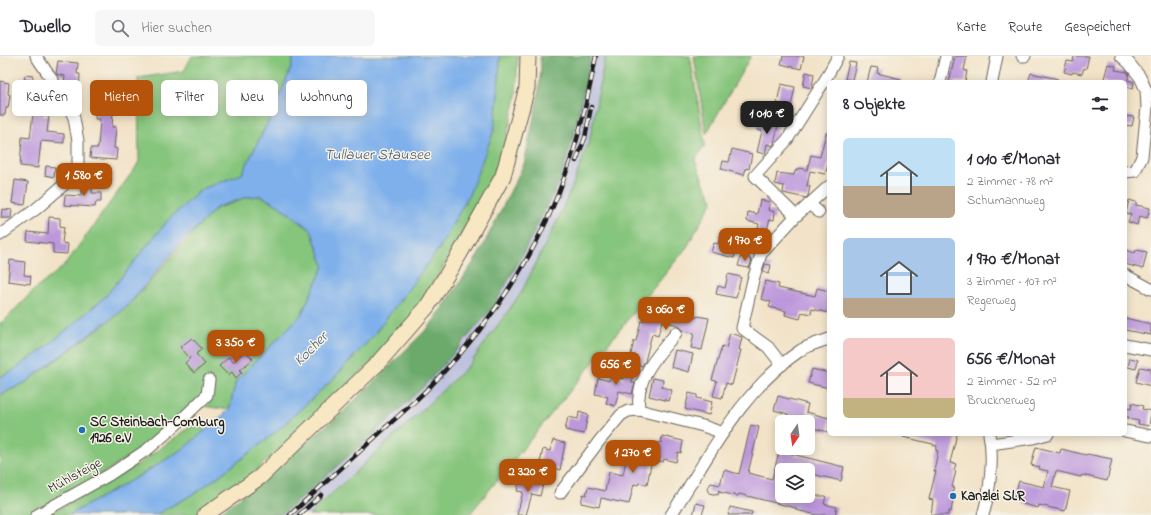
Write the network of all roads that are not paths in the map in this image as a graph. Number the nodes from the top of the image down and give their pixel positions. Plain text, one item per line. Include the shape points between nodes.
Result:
1 (36, 56) edge
2 (528, 56) edge
3 (838, 56) edge
4 (946, 56) edge
5 (998, 56) edge
6 (1121, 56) edge
7 (940, 80) edge
8 (992, 80) edge
9 (1127, 172) edge
10 (827, 188) edge
11 (809, 204) junction
12 (819, 212) dead end
13 (796, 216) junction
14 (0, 234) edge
15 (1127, 276) edge
16 (1151, 289) edge
17 (676, 333) dead end
18 (827, 340) edge
19 (1127, 344) edge
20 (1151, 350) edge
21 (782, 365) junction
22 (209, 380) dead end
23 (639, 410) junction
24 (1127, 431) edge
25 (723, 433) junction
26 (1040, 436) edge
27 (1151, 436) edge
28 (990, 439) edge
29 (560, 493) dead end
30 (37, 515) edge
31 (205, 515) edge
32 (671, 515) edge
33 (983, 515) edge

1 - 14 street via 67,102 74,118 78,166 67,182 36,209
2 - 31 street via 527,88 503,176 427,308 377,364 260,477
3 - 13 street via 787,140 755,176
4 - 7 street
5 - 8 street
6 - 9 street via 1140,77 1146,90 1147,107 1142,156 1135,171
10 - 11 street
11 - 12 street
11 - 13 street
13 - 21 street via 761,254 742,328 768,347
15 - 16 street
17 - 23 street via 643,377 638,401
18 - 21 street via 802,349
19 - 20 street
21 - 25 street via 749,398
22 - 30 street, Mühlsteige via 207,395 148,449 109,475
23 - 25 street
23 - 29 street via 621,415
24 - 27 street
25 - 32 street
26 - 28 street
28 - 33 street via 990,474

